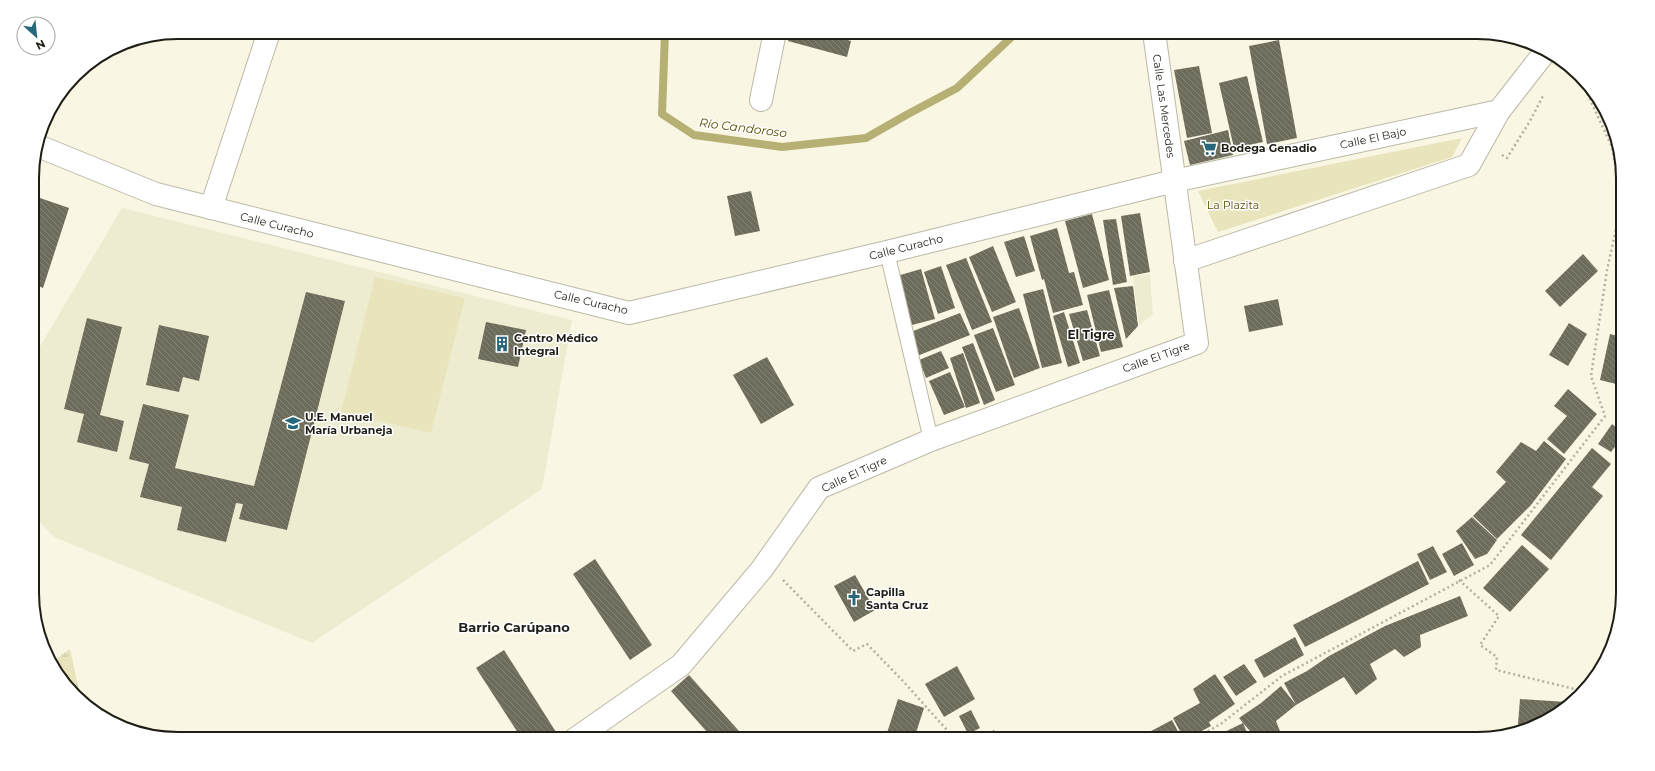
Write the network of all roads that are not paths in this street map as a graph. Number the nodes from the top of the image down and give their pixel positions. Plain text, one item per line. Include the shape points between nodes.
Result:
1 (267, 39) edge
2 (774, 39) edge
3 (1155, 39) edge
4 (1542, 56) edge
5 (761, 100) dead end
6 (1499, 111) junction
7 (43, 148) edge
8 (1174, 181) junction
9 (211, 208) junction
10 (887, 252) junction
11 (1185, 261) junction
12 (1197, 343) joint
13 (931, 440) junction
14 (585, 732) edge

1 - 9 street
2 - 5 street
3 - 8 street, Calle Las Mercedes
4 - 6 street
6 - 8 street, Calle El Bajo
6 - 11 street via 1469,165
7 - 9 street, Calle Curacho via 156,194
8 - 10 street, Calle Curacho
8 - 11 street, Calle Las Mercedes
9 - 10 street, Calle Curacho via 629,313
10 - 13 lane
11 - 12 street, Calle Las Mercedes
12 - 13 street, Calle El Tigre
13 - 14 street, Calle El Tigre via 819,488 762,569 681,665

